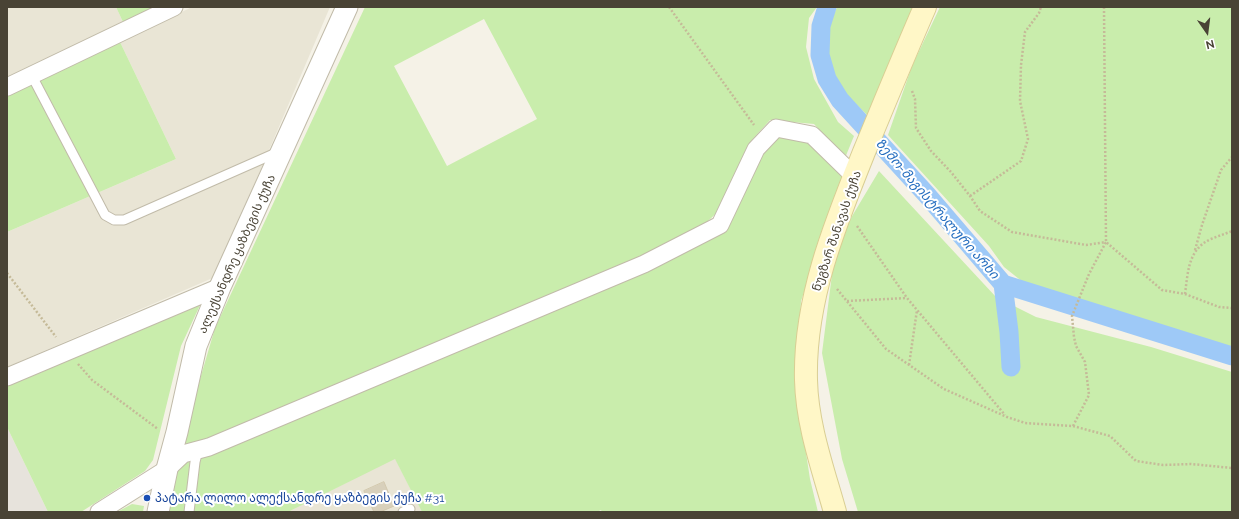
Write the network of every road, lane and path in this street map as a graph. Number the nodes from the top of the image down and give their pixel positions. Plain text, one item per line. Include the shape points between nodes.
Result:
1 (174, 7) edge
2 (347, 7) edge
3 (669, 7) edge
4 (924, 7) edge
5 (1041, 7) edge
6 (1104, 7) edge
7 (900, 65) junction
8 (32, 76) junction
9 (7, 88) edge
10 (765, 139) junction
11 (283, 150) junction
12 (1232, 157) edge
13 (858, 169) junction
14 (970, 196) junction
15 (843, 207) junction
16 (1232, 231) edge
17 (1106, 242) junction
18 (1195, 250) junction
19 (821, 270) junction
20 (220, 287) junction
21 (1185, 294) junction
22 (907, 298) junction
23 (846, 301) junction
24 (1232, 308) edge
25 (917, 310) junction
26 (909, 365) junction
27 (7, 377) edge
28 (1007, 417) junction
29 (1073, 426) junction
30 (198, 450) junction
31 (1232, 468) edge
32 (167, 469) junction
33 (99, 512) edge
34 (158, 512) edge
35 (189, 512) edge
36 (835, 512) edge

1 - 8 street
2 - 11 street, ალექსანდრე ყაზბეგის ქუჩა
3 - 10 path
4 - 7 main road, ნუგზარ შანავას ქუჩა
5 - 14 path via 1025,32 1020,101 1028,138 1021,161
6 - 17 path
7 - 13 main road, ნუგზარ შანავას ქუჩა
7 - 14 path via 915,99 916,128 931,151
8 - 9 street
8 - 11 lane via 106,215 114,220 124,220
10 - 13 street via 776,128 812,135
10 - 30 street via 756,148 720,225 644,264
11 - 20 street, ალექსანდრე ყაზბეგის ქუჩა
12 - 18 path via 1221,170
13 - 15 main road, ნუგზარ შანავას ქუჩა
14 - 17 path via 980,211 1012,232 1086,245
15 - 19 main road, ნუგზარ შანავას ქუჩა
15 - 22 path
16 - 18 path via 1210,239
17 - 21 path via 1162,290
17 - 29 path via 1089,274 1072,316 1075,341 1085,362 1089,395
18 - 21 path via 1188,268
19 - 23 path
19 - 36 main road, ნუგზარ შანავას ქუჩა via 810,326 806,380 814,438
20 - 27 street
20 - 32 street, ალექსანდრე ყაზბეგის ქუჩა via 196,346
21 - 24 path via 1219,307
22 - 23 path
22 - 25 path
23 - 26 path via 886,349
25 - 26 path
25 - 28 path
26 - 28 path via 944,389
28 - 29 path via 1025,423
29 - 31 path via 1110,436 1136,461 1163,465 1191,464
30 - 32 street via 183,454
30 - 35 lane
32 - 33 street
32 - 34 street, ალექსანდრე ყაზბეგის ქუჩა

